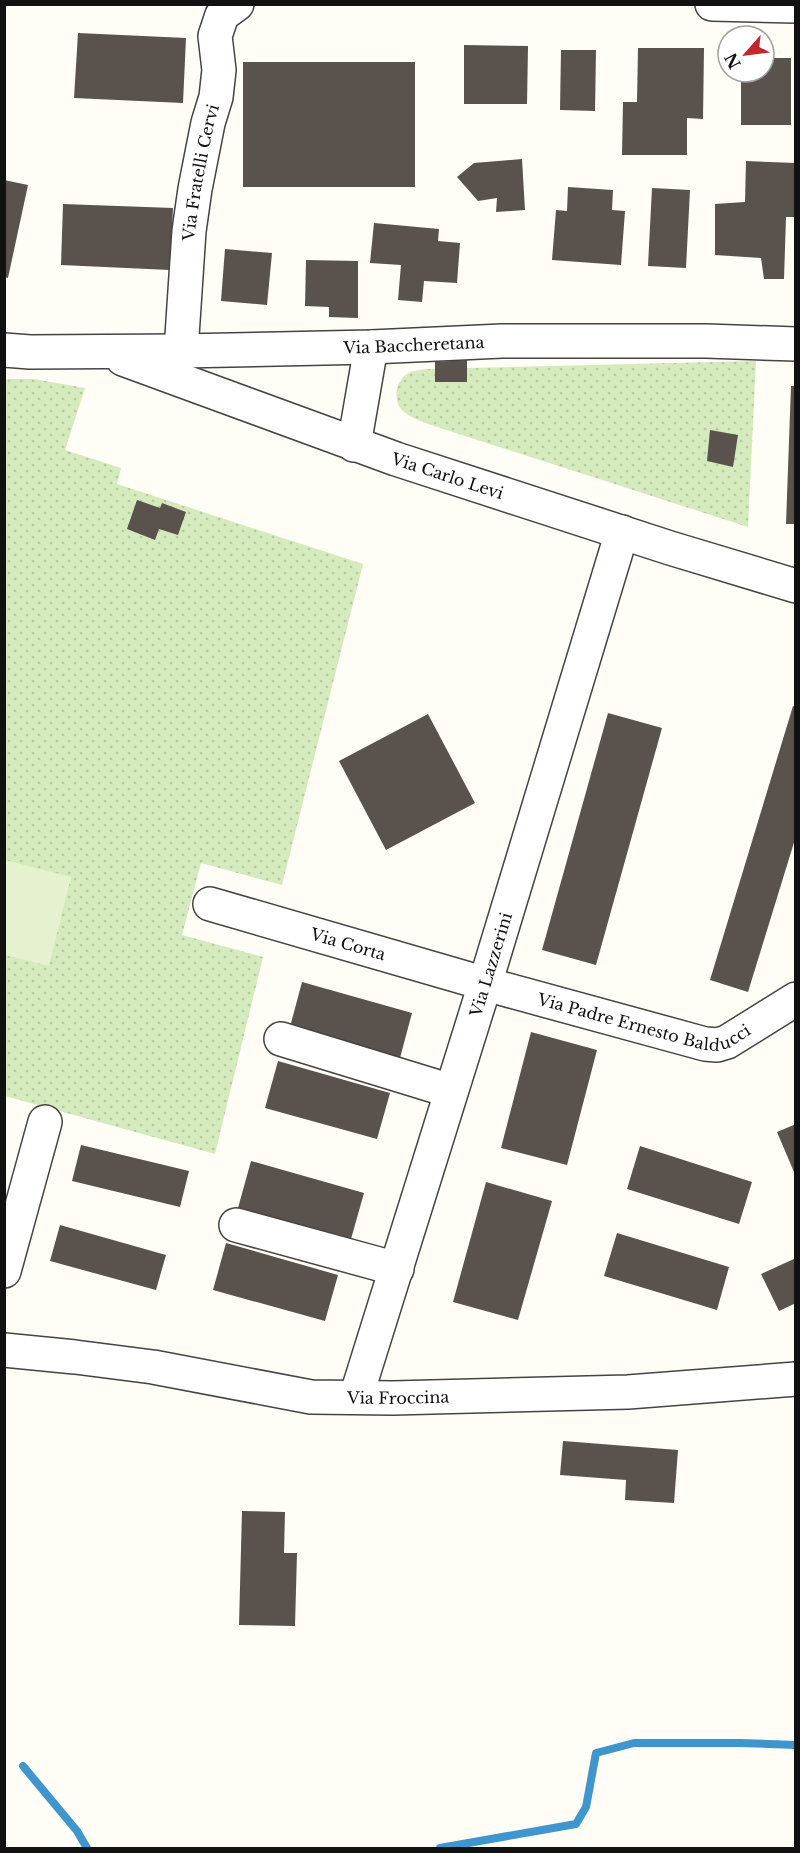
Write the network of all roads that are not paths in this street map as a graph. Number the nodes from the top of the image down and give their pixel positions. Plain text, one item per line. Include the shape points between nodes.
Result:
1 (237, 4) edge
2 (712, 4) edge
3 (795, 6) edge
4 (795, 344) edge
5 (371, 347) junction
6 (181, 351) junction
7 (104, 352) junction
8 (13, 355) edge
9 (354, 444) junction
10 (622, 532) junction
11 (795, 586) edge
12 (210, 904) dead end
13 (485, 984) junction
14 (795, 999) edge
15 (281, 1040) dead end
16 (451, 1091) junction
17 (45, 1122) dead end
18 (236, 1225) dead end
19 (397, 1269) junction
20 (4, 1271) edge
21 (4, 1350) edge
22 (795, 1379) edge
23 (356, 1397) junction

1 - 6 street, Via Fratelli Cervi via 222,15 215,36 219,70 189,231
2 - 3 street
4 - 5 street, Via Baccheretana via 502,341
5 - 6 street, Via Baccheretana
5 - 9 street
6 - 7 street, Via Baccheretana
7 - 8 street, Via Baccheretana
7 - 9 street, Via Carlo Levi
9 - 10 street, Via Carlo Levi
10 - 11 street, Via Carlo Levi
10 - 13 street, Via Lazzerini
12 - 13 street, Via Corta
13 - 14 street, Via Padre Ernesto Balducci via 717,1045
13 - 16 street, Via Lazzerini
15 - 16 street
16 - 19 street, Via Lazzerini
17 - 20 street
18 - 19 street
19 - 23 street, Via Lazzerini
21 - 23 street, Via Froccina via 153,1367 311,1397
22 - 23 street, Via Froccina via 628,1392

